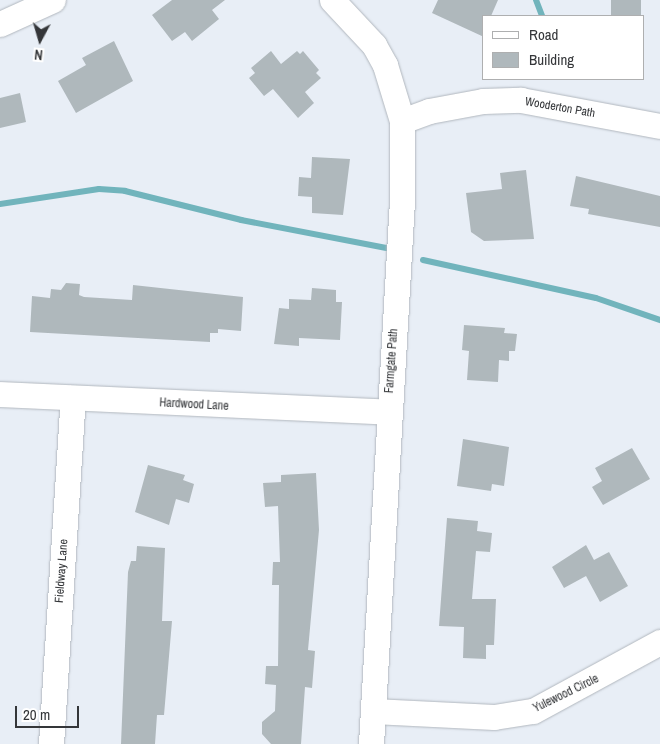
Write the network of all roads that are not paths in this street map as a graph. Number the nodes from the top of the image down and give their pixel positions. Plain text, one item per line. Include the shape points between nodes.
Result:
1 (53, 0) edge
2 (332, 0) edge
3 (0, 24) edge
4 (402, 121) junction
5 (660, 126) edge
6 (0, 394) edge
7 (73, 398) junction
8 (389, 412) junction
9 (660, 642) edge
10 (372, 711) junction
11 (51, 744) edge
12 (371, 744) edge

1 - 3 street
2 - 4 street, Farmgate Path via 374,44 385,64
4 - 5 street, Wooderton Path via 429,111 483,102 522,100
4 - 8 street, Farmgate Path via 402,200
6 - 7 street, Hardwood Lane
7 - 8 street, Hardwood Lane
7 - 11 street, Fieldway Lane
8 - 10 street, Farmgate Path
9 - 10 street, Yulewood Circle via 533,711 494,717
10 - 12 street, Farmgate Path

